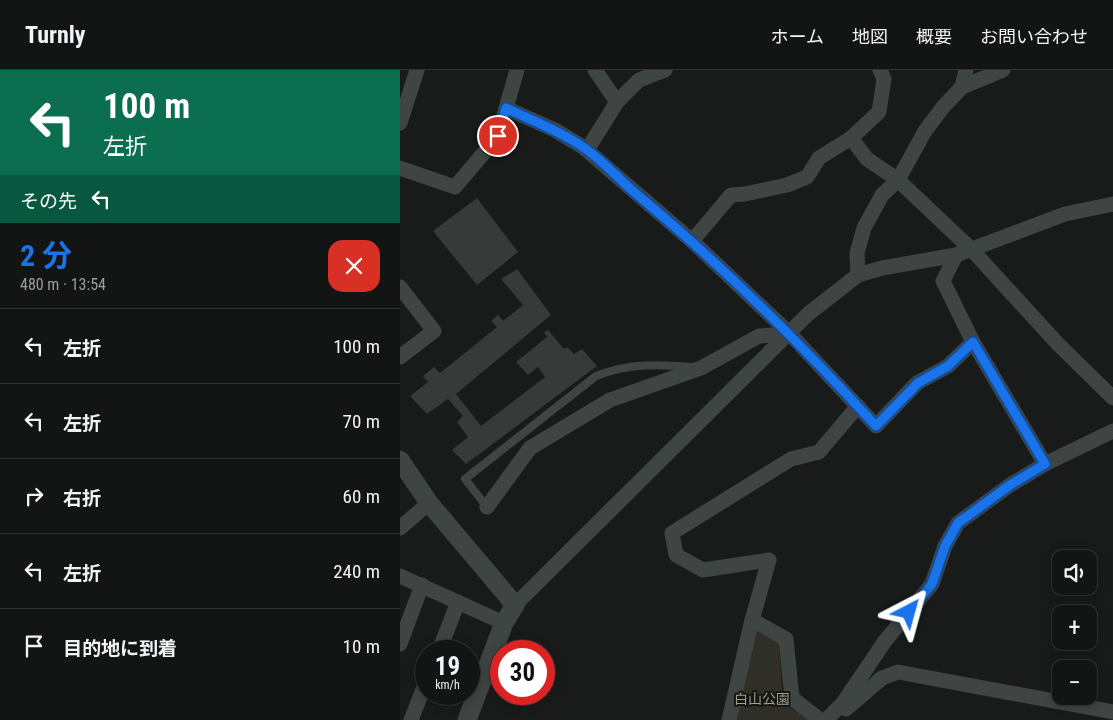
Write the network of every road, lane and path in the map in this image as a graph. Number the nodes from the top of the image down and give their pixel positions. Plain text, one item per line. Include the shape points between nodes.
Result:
1 (417, 70) edge
2 (517, 70) edge
3 (595, 70) edge
4 (665, 70) edge
5 (880, 70) edge
6 (966, 70) edge
7 (1003, 70) edge
8 (962, 88) junction
9 (617, 102) junction
10 (506, 108) junction
11 (400, 123) edge
12 (852, 138) junction
13 (586, 150) junction
14 (400, 168) edge
15 (898, 180) junction
16 (1113, 204) edge
17 (692, 241) junction
18 (972, 250) junction
19 (956, 255) junction
20 (858, 275) junction
21 (400, 287) edge
22 (790, 334) junction
23 (973, 342) junction
24 (400, 357) edge
25 (701, 368) junction
26 (1113, 398) edge
27 (858, 406) junction
28 (1113, 431) edge
29 (520, 436) junction
30 (530, 448) junction
31 (400, 460) edge
32 (1045, 464) junction
33 (430, 503) junction
34 (487, 506) joint
35 (400, 528) edge
36 (400, 576) edge
37 (422, 585) junction
38 (458, 602) junction
39 (516, 605) junction
40 (752, 620) junction
41 (504, 623) junction
42 (443, 640) edge
43 (400, 644) edge
44 (865, 692) junction
45 (417, 705) edge
46 (1113, 712) edge
47 (411, 720) edge
48 (467, 720) edge
49 (729, 720) edge
50 (820, 720) edge
51 (827, 720) edge
52 (844, 720) edge

1 - 11 street
2 - 10 street
3 - 9 street
4 - 9 street via 639,80
5 - 12 street via 884,79 879,112
6 - 8 street
7 - 8 street
8 - 15 street via 925,131
9 - 13 street
10 - 13 street via 555,130
10 - 14 street via 498,136 455,187
12 - 15 street via 867,159
12 - 17 street via 819,158 807,177 798,182 731,195
13 - 17 street
15 - 18 street
15 - 20 street via 882,195 864,228 858,253
16 - 18 street via 1065,214
17 - 22 street
18 - 19 street
18 - 26 street via 1057,343
19 - 20 street
19 - 23 street via 943,281
20 - 22 street via 808,314
21 - 24 street via 434,331
22 - 25 street via 759,336
22 - 27 street
22 - 39 street
23 - 27 street via 948,366 918,383 876,426
23 - 32 street
25 - 29 lane via 655,363 618,368 596,376
25 - 30 street via 610,400
27 - 40 street via 819,452 791,459 672,534 676,555 703,570 768,560
28 - 32 street
29 - 30 lane
29 - 34 lane via 465,479
30 - 34 street
31 - 33 street
32 - 51 street via 958,523 945,546 932,584
33 - 35 street
33 - 39 street
36 - 37 street
37 - 38 street
37 - 43 street
38 - 41 street
38 - 42 street
39 - 41 street
40 - 49 street
40 - 50 street via 786,640 792,698
41 - 48 street
44 - 46 street via 882,678 898,672
44 - 51 street
44 - 52 street
45 - 47 street

